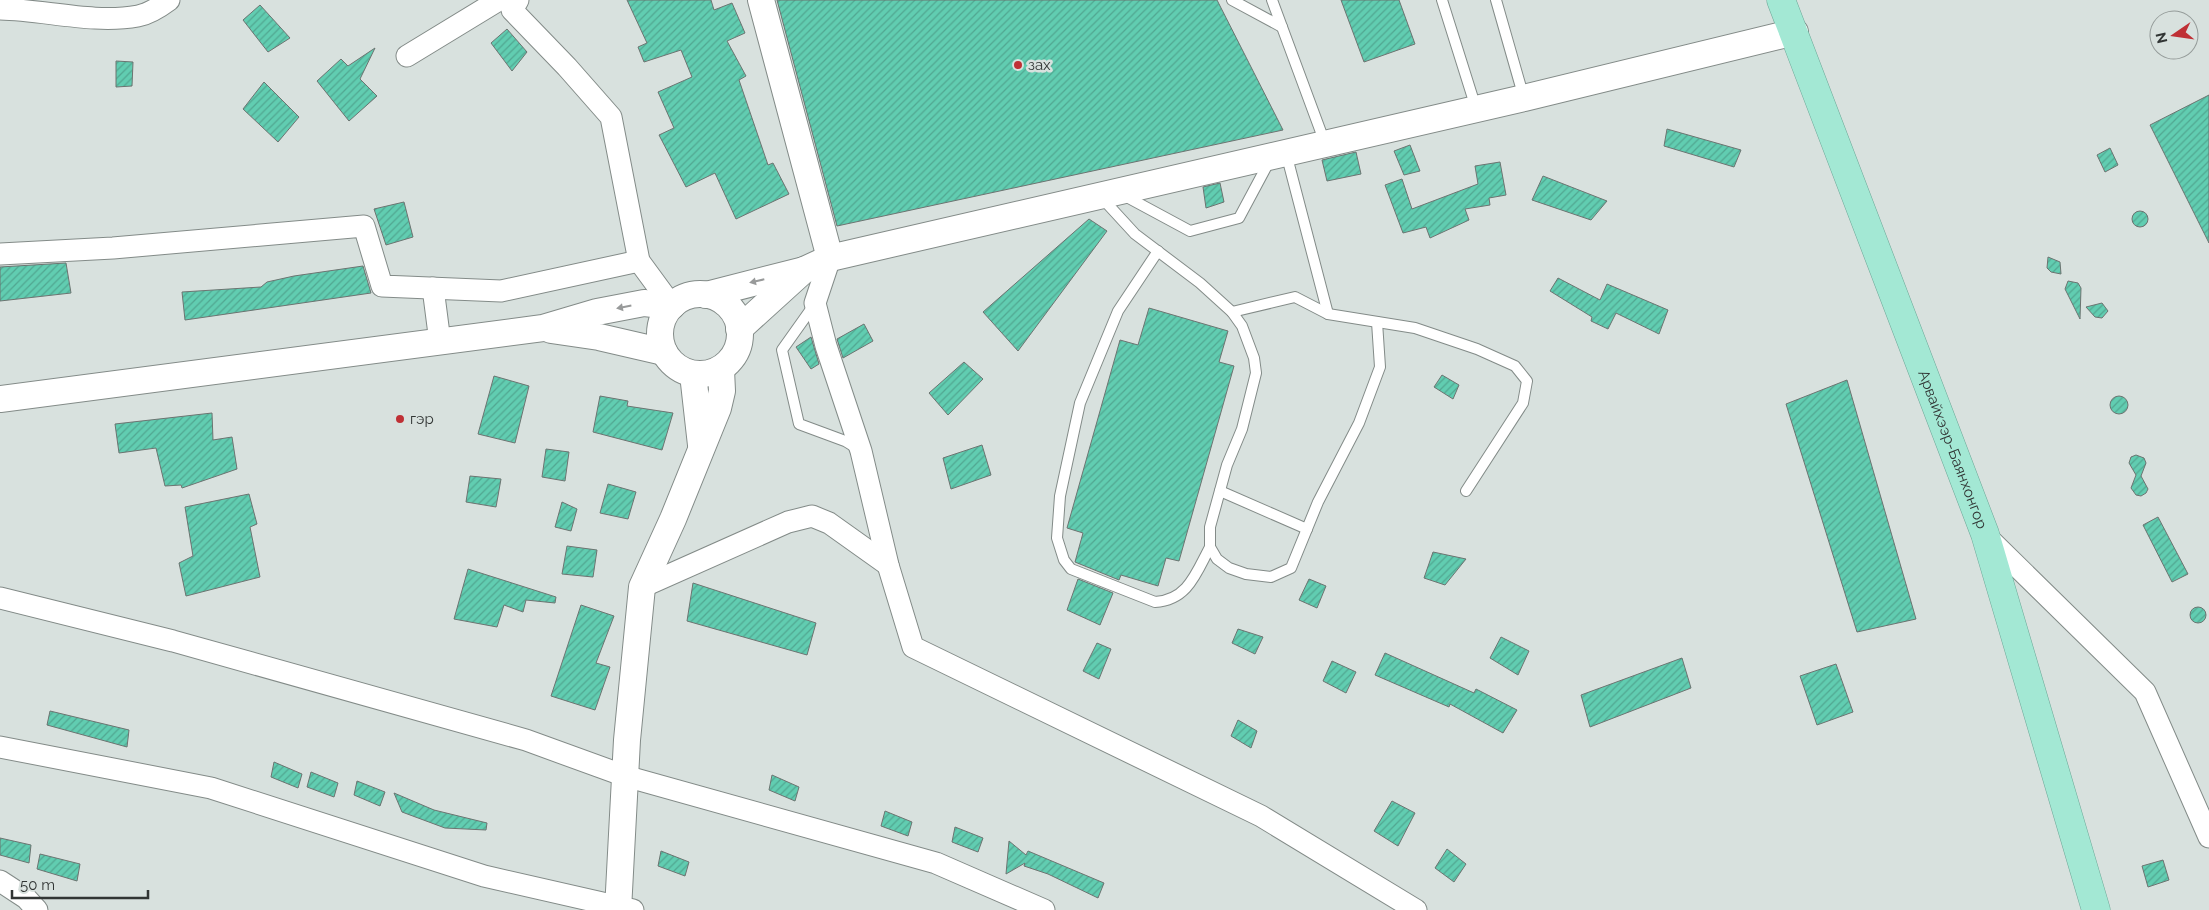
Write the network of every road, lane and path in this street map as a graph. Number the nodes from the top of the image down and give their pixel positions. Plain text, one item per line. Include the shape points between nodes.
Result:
1 (169, 0) edge
2 (499, 0) edge
3 (518, 0) edge
4 (761, 0) edge
5 (1232, 0) edge
6 (1272, 0) edge
7 (1442, 0) edge
8 (1496, 0) edge
9 (1781, 0) edge
10 (0, 9) edge
11 (1282, 27) junction
12 (1795, 32) junction
13 (407, 56) dead end
14 (1524, 98) junction
15 (1476, 109) junction
16 (1326, 144) junction
17 (1279, 154) junction
18 (1107, 193) junction
19 (1158, 252) junction
20 (0, 254) edge
21 (830, 258) junction
22 (639, 261) junction
23 (804, 270) junction
24 (433, 288) junction
25 (706, 295) junction
26 (815, 303) junction
27 (672, 306) junction
28 (1232, 312) junction
29 (1328, 314) junction
30 (1377, 322) junction
31 (543, 328) junction
32 (739, 329) junction
33 (440, 342) junction
34 (664, 352) junction
35 (721, 370) junction
36 (693, 374) junction
37 (0, 399) edge
38 (702, 446) junction
39 (861, 451) junction
40 (1220, 491) junction
41 (1466, 491) dead end
42 (1307, 529) junction
43 (1984, 534) junction
44 (1210, 547) junction
45 (888, 565) junction
46 (642, 586) junction
47 (0, 598) edge
48 (0, 747) edge
49 (625, 776) junction
50 (2209, 837) edge
51 (0, 881) edge
52 (623, 909) edge
53 (37, 910) edge
54 (1044, 910) edge
55 (1416, 910) edge
56 (2096, 910) edge
57 (2102, 910) edge

1 - 10 street via 140,16 97,18
2 - 13 street
3 - 22 street via 512,10 567,66 610,117
4 - 21 street
5 - 11 lane
6 - 11 lane
7 - 15 lane
8 - 14 lane
9 - 12 highway, Арвайхээр-Баянхонгор
11 - 16 lane
12 - 14 street
12 - 43 highway, Арвайхээр-Баянхонгор
14 - 15 street
15 - 16 street
16 - 17 street
17 - 18 street
17 - 18 lane via 1238,218 1190,231
17 - 29 lane
18 - 19 lane via 1135,234
18 - 21 street
19 - 28 lane
19 - 44 lane via 1118,310 1080,403 1060,496 1057,538 1064,560 1071,569 1155,602 1168,602 1184,592
20 - 24 street via 113,248 364,226 382,286
21 - 23 street
21 - 26 street
22 - 24 street via 501,292
22 - 27 street
23 -> 25 street
23 - 32 street
24 - 33 street
25 - 27 street via 682,298
25 - 32 street via 719,299 728,307 736,317
26 - 39 street
26 - 39 lane via 782,350 800,424 845,441
27 -> 31 street via 644,303 597,312
27 - 34 street via 660,327
28 - 29 lane via 1294,297
28 - 40 lane via 1242,326 1256,373 1242,429
29 - 30 lane
30 - 41 lane via 1415,328 1477,349 1515,366 1527,381 1523,403
30 - 42 lane via 1380,367 1359,423
31 - 33 street
31 - 34 street
32 - 35 street via 735,353
33 - 37 street
34 - 36 street via 681,370
35 - 36 street
35 - 38 street via 722,391 718,408
36 - 38 street
38 - 46 street
39 - 45 street
40 - 42 lane
40 - 44 lane via 1210,528
42 - 44 lane via 1291,568 1271,577 1229,568 1217,559
43 - 50 street via 2144,692
43 - 56 highway, Арвайхээр-Баянхонгор
45 - 46 street via 829,523 812,516 788,522
45 - 55 street via 913,647 1261,816
46 - 49 street
47 - 49 street via 173,641 526,740
48 - 52 street via 212,788 484,876
49 - 52 street
49 - 54 street via 936,863
51 - 53 street via 26,898
56 - 57 lane

